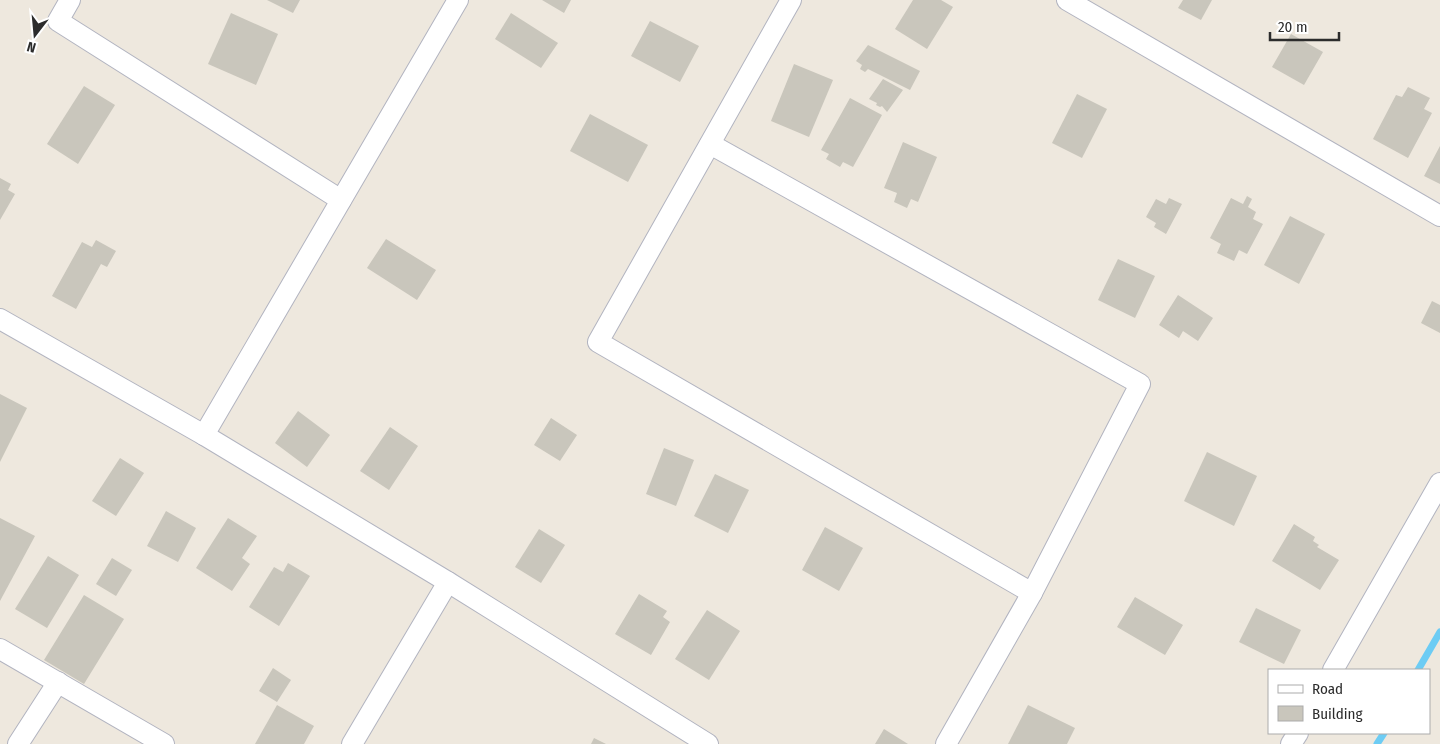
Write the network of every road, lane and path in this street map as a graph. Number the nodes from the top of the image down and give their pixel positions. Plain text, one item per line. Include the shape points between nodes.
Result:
1 (70, 0) edge
2 (458, 0) edge
3 (791, 0) edge
4 (1067, 0) edge
5 (710, 144) junction
6 (340, 200) junction
7 (1440, 216) edge
8 (0, 319) edge
9 (204, 435) junction
10 (1440, 483) edge
11 (448, 582) junction
12 (1032, 593) junction
13 (0, 649) edge
14 (1335, 669) edge
15 (58, 682) junction
16 (699, 742) edge
17 (18, 744) edge
18 (164, 744) edge
19 (352, 744) edge
20 (946, 744) edge

1 - 6 street via 58,21
2 - 6 street
3 - 5 street
4 - 7 street
5 - 12 street via 1140,384
5 - 12 street via 598,342
6 - 9 street
8 - 9 street
9 - 11 street
10 - 14 street
11 - 16 street
11 - 19 street
12 - 20 street
13 - 15 street
15 - 17 street
15 - 18 street

